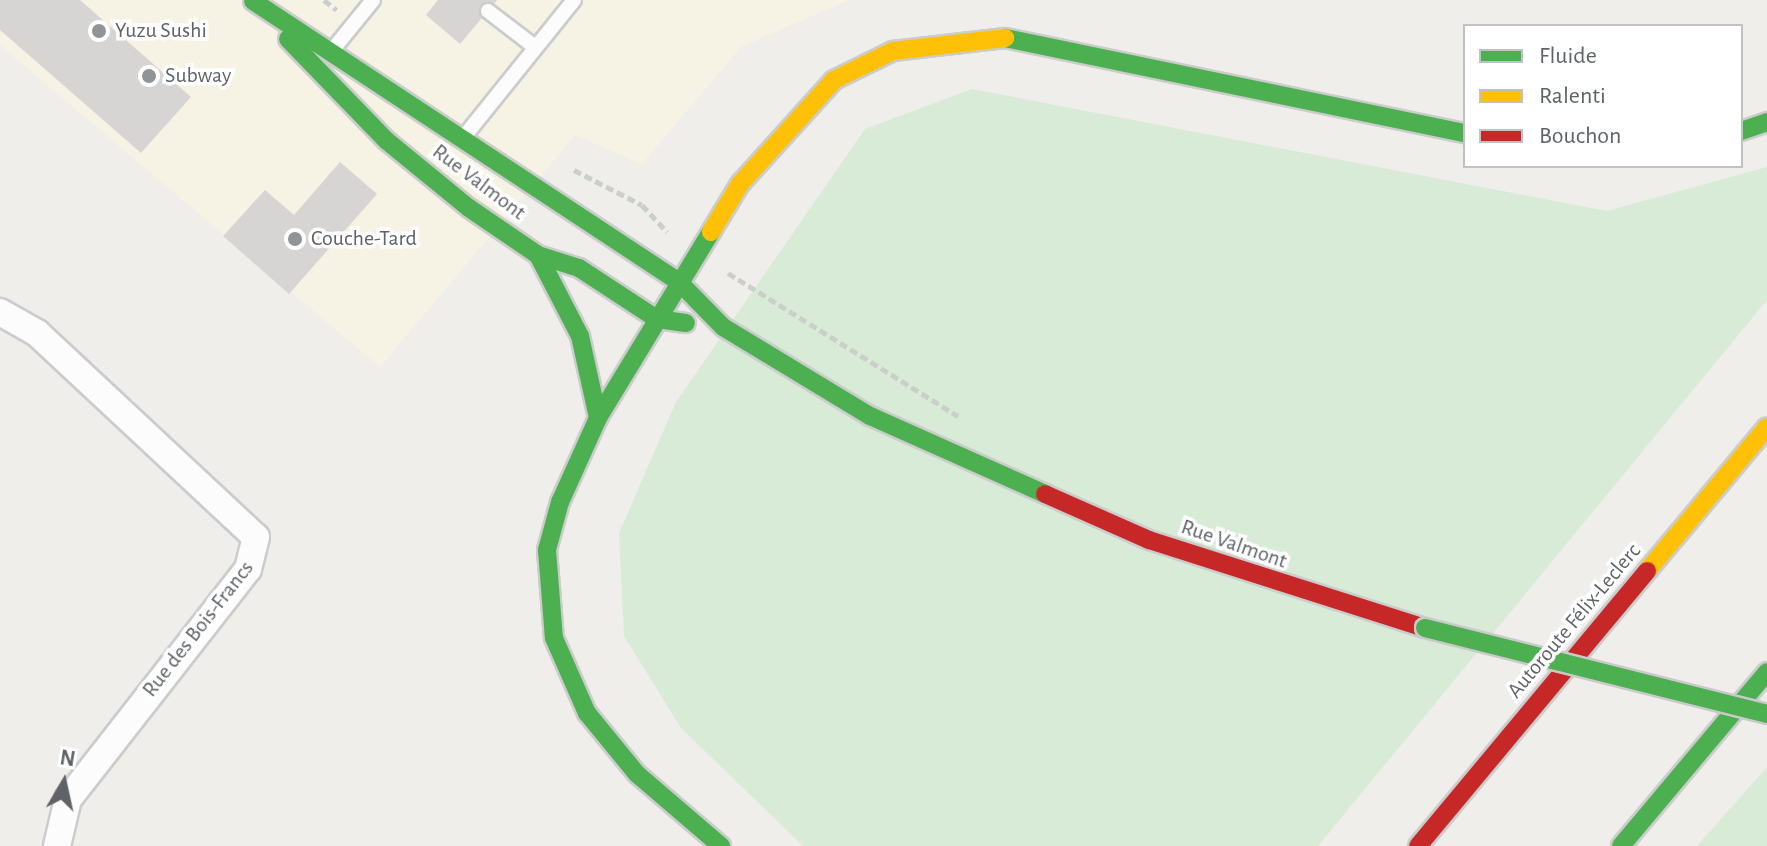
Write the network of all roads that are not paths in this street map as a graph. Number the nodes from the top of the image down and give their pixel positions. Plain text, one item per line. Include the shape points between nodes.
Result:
1 (253, 0) edge
2 (373, 0) edge
3 (574, 0) edge
4 (488, 11) dead end
5 (535, 47) junction
6 (332, 51) junction
7 (316, 69) junction
8 (1767, 122) edge
9 (1743, 130) edge
10 (1463, 133) edge
11 (461, 141) junction
12 (538, 255) junction
13 (679, 282) junction
14 (0, 312) edge
15 (657, 319) junction
16 (723, 327) junction
17 (598, 418) junction
18 (1767, 427) edge
19 (1767, 672) edge
20 (1767, 714) edge
21 (57, 846) edge
22 (721, 846) edge
23 (1418, 846) edge
24 (1621, 846) edge

1 - 6 main road, Rue Valmont
1 - 7 main road, Rue Valmont
2 - 6 lane
3 - 5 lane
4 - 5 lane
5 - 11 lane
6 - 7 lane
6 - 11 main road, Rue Valmont
7 - 12 main road, Rue Valmont via 420,169
8 - 9 main road
10 - 13 main road via 1057,44 992,36 929,42 862,64 806,105 751,168
11 - 13 main road, Rue Valmont
12 - 15 main road, Rue Valmont via 579,268
12 - 17 main road via 580,336
13 - 15 main road
13 - 16 main road, Rue Valmont
14 - 21 street, Rue des Bois-Francs via 37,333 256,537 248,569 68,799
15 - 16 main road, Rue Valmont
15 - 17 main road
16 - 20 main road, Rue Valmont, bridge via 870,416 1077,511 1258,579 1425,628
17 - 22 main road via 560,502 547,550 548,615 560,659 602,736
18 - 23 main road, Autoroute Félix-Leclerc
19 - 24 main road

